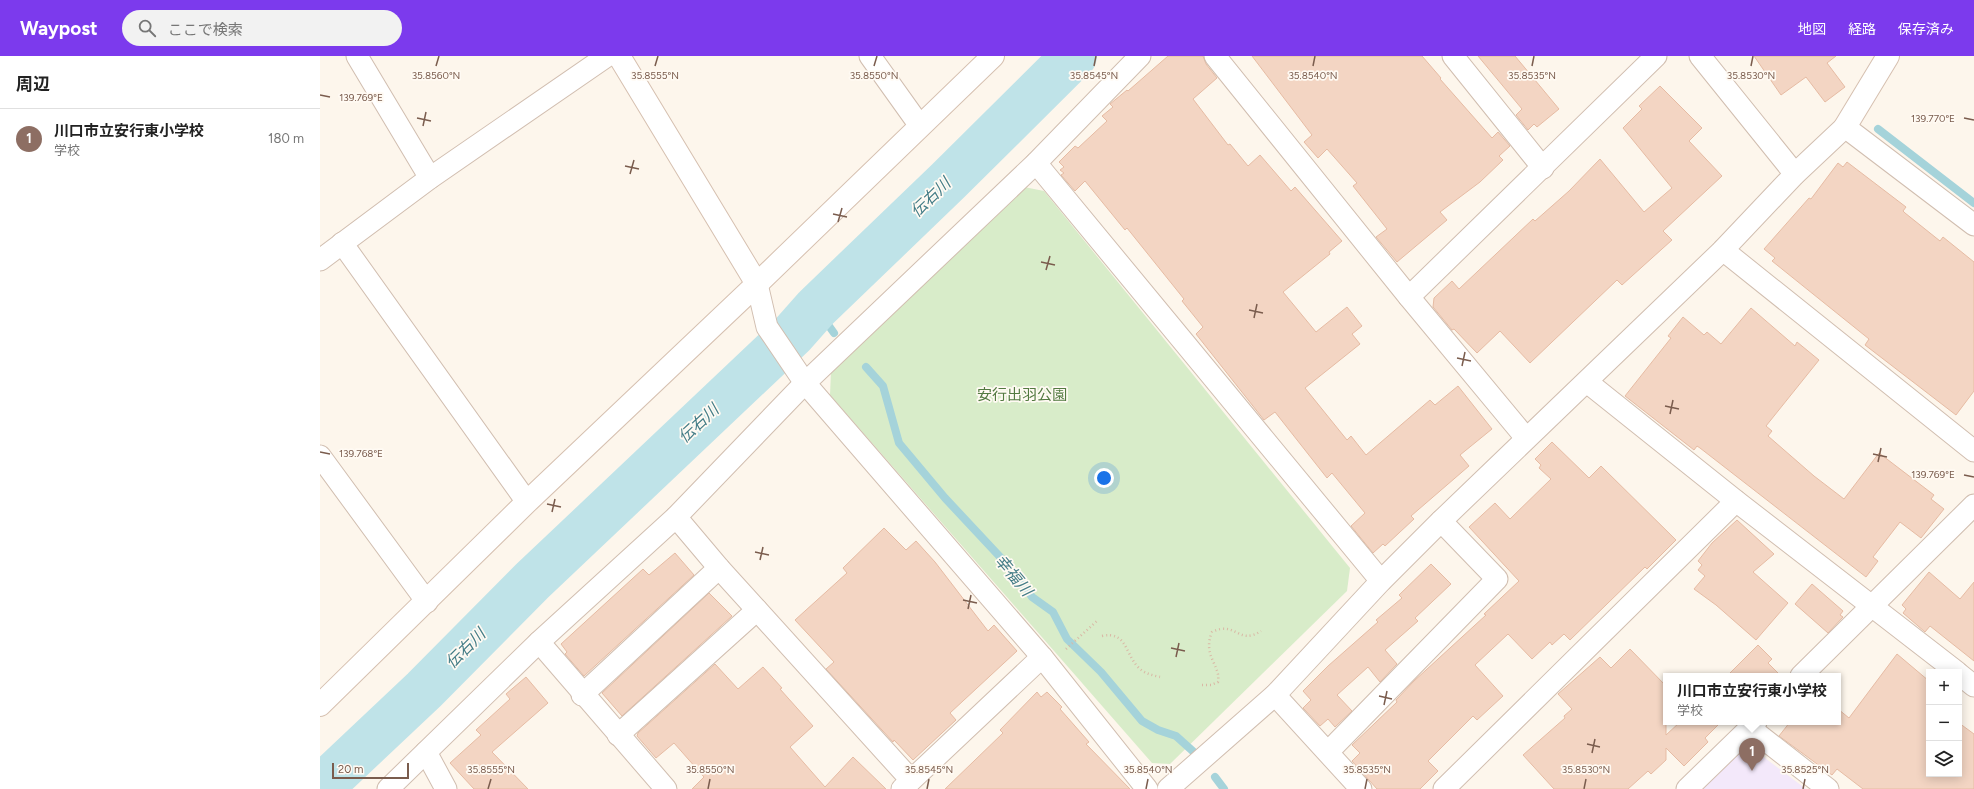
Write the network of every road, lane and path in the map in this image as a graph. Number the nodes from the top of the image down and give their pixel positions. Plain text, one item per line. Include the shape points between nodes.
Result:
1 (357, 56) edge
2 (607, 56) edge
3 (618, 56) edge
4 (870, 56) edge
5 (993, 56) edge
6 (1140, 56) edge
7 (1215, 56) edge
8 (1453, 56) edge
9 (1656, 56) edge
10 (1700, 56) edge
11 (1882, 59) edge
12 (920, 126) junction
13 (1845, 127) junction
14 (1036, 163) junction
15 (1543, 168) junction
16 (1795, 174) junction
17 (430, 178) junction
18 (1974, 225) edge
19 (342, 244) junction
20 (1723, 250) junction
21 (320, 260) edge
22 (758, 284) junction
23 (1409, 297) junction
24 (805, 382) junction
25 (1587, 382) junction
26 (1526, 438) junction
27 (1974, 451) edge
28 (320, 456) edge
29 (528, 502) junction
30 (1736, 502) junction
31 (1974, 505) edge
32 (676, 517) junction
33 (1441, 521) junction
34 (719, 568) junction
35 (1381, 581) junction
36 (427, 602) junction
37 (1872, 605) junction
38 (757, 610) junction
39 (1097, 621) dead end
40 (1261, 631) dead end
41 (1102, 636) dead end
42 (539, 642) junction
43 (1045, 661) junction
44 (1953, 669) edge
45 (1804, 673) edge
46 (1962, 676) edge
47 (1160, 677) dead end
48 (1202, 685) dead end
49 (1974, 686) edge
50 (582, 695) junction
51 (1275, 695) junction
52 (320, 705) edge
53 (1753, 725) edge
54 (618, 735) junction
55 (426, 752) junction
56 (1328, 752) junction
57 (907, 784) edge
58 (388, 789) edge
59 (446, 789) edge
60 (666, 789) edge
61 (1147, 789) edge
62 (1168, 789) edge
63 (1361, 789) edge
64 (1444, 789) edge
65 (1687, 789) edge
66 (1828, 789) edge

1 - 17 street
2 - 17 street
3 - 22 street
4 - 12 street
5 - 12 street
6 - 14 street
7 - 23 street
8 - 15 street
9 - 15 street
10 - 16 street
11 - 13 street
12 - 22 street
13 - 16 street
13 - 18 street
14 - 24 street
14 - 35 street
15 - 23 street
16 - 20 street
17 - 19 street
19 - 21 street
19 - 29 street
20 - 25 street
20 - 27 street
22 - 24 street via 767,327
22 - 29 street
23 - 26 street
24 - 32 street
24 - 43 street
25 - 26 street
25 - 30 street
26 - 33 street
28 - 36 street
29 - 36 street
30 - 37 street
30 - 64 street
31 - 37 street
32 - 34 street
32 - 42 street
33 - 35 street
33 - 56 street via 1497,579
34 - 38 street
34 - 50 street
35 - 51 street
36 - 52 street
37 - 44 street
37 - 45 street
38 - 54 street
38 - 57 street
39 - 43 path
40 - 48 path via 1253,636 1242,636 1231,629 1220,628 1212,632 1208,647 1219,676 1218,682
41 - 47 path via 1115,636 1121,639 1145,673
42 - 50 street
42 - 55 street
43 - 57 street
43 - 61 street
46 - 49 street
50 - 54 street
51 - 56 street
51 - 62 street
53 - 65 street
53 - 66 street
54 - 60 street
55 - 58 street
55 - 59 street
56 - 63 street

